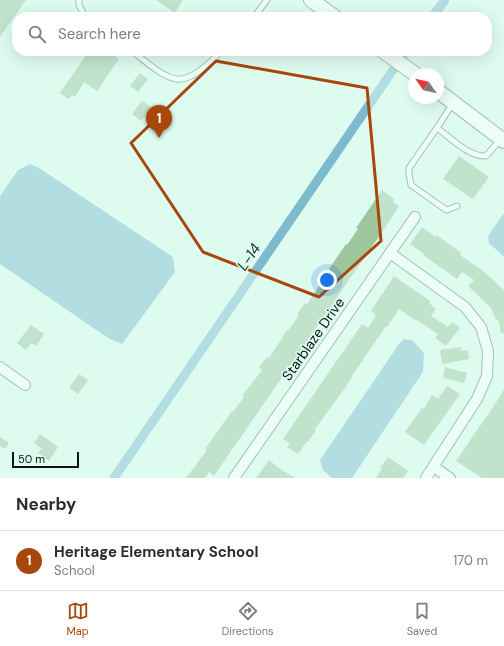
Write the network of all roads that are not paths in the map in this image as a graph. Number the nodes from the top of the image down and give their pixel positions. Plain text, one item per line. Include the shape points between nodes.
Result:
1 (79, 0) edge
2 (267, 0) edge
3 (311, 0) edge
4 (82, 12) edge
5 (258, 12) edge
6 (328, 12) edge
7 (139, 56) edge
8 (215, 56) edge
9 (390, 56) edge
10 (408, 69) edge
11 (444, 95) edge
12 (453, 102) junction
13 (437, 128) junction
14 (503, 138) edge
15 (457, 206) dead end
16 (415, 217) dead end
17 (390, 253) junction
18 (0, 367) edge
19 (24, 385) dead end
20 (434, 467) junction
21 (234, 478) edge
22 (426, 478) edge
23 (450, 478) edge

1 - 4 lane
2 - 5 lane
3 - 6 street
7 - 8 lane via 164,74 178,80 192,76
9 - 10 street
11 - 12 street
12 - 13 lane
12 - 14 street
13 - 14 lane via 472,154 480,156 486,156
13 - 15 lane via 409,168 409,174 412,184 447,210
16 - 17 street, Starblaze Drive
17 - 20 street via 465,307 481,327 488,351 487,376 477,399
17 - 21 street, Starblaze Drive
18 - 19 street
20 - 22 street
20 - 23 street

